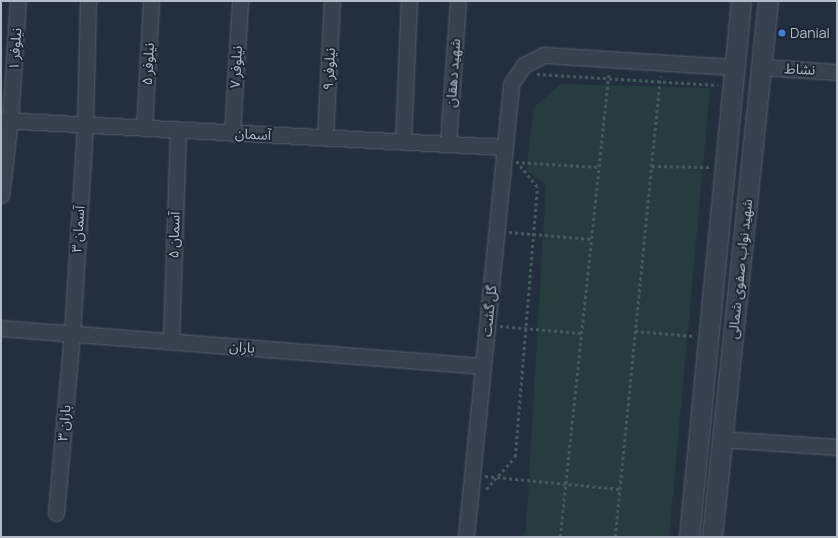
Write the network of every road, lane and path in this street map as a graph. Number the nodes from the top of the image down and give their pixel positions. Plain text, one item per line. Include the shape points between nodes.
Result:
1 (18, 1) edge
2 (88, 1) edge
3 (151, 1) edge
4 (240, 1) edge
5 (332, 1) edge
6 (409, 1) edge
7 (458, 1) edge
8 (741, 1) edge
9 (768, 1) edge
10 (611, 59) junction
11 (662, 62) junction
12 (734, 67) junction
13 (762, 67) junction
14 (837, 72) edge
15 (608, 79) junction
16 (531, 80) dead end
17 (660, 82) junction
18 (733, 86) junction
19 (6, 120) edge
20 (85, 125) junction
21 (144, 128) junction
22 (178, 130) junction
23 (232, 133) junction
24 (325, 138) junction
25 (403, 142) junction
26 (448, 144) junction
27 (511, 156) junction
28 (652, 166) junction
29 (599, 167) junction
30 (725, 168) junction
31 (1, 195) edge
32 (497, 231) junction
33 (534, 234) junction
34 (591, 239) junction
35 (487, 325) junction
36 (1, 328) edge
37 (524, 328) junction
38 (635, 331) junction
39 (72, 333) junction
40 (581, 333) junction
41 (709, 338) junction
42 (170, 341) junction
43 (483, 366) junction
44 (721, 439) junction
45 (837, 447) edge
46 (472, 476) junction
47 (497, 477) junction
48 (566, 482) junction
49 (620, 489) junction
50 (485, 494) dead end
51 (56, 513) dead end
52 (466, 537) edge
53 (560, 537) edge
54 (615, 537) edge
55 (689, 537) edge
56 (712, 537) edge

1 - 19 street, نیلوفر ۱
2 - 20 street, آسمان ۳
3 - 21 street, نیلوفر ۵
4 - 23 street, نیلوفر ۷
5 - 24 street, نیلوفر ۹
6 - 25 street
7 - 26 street, شهید دهقان
8 - 12 street, شهید نواب صفوی شمالی
9 - 13 street, شهید نواب صفوی شمالی
10 - 11 street
10 - 15 path
10 - 27 street, گل گشت via 544,55 524,65 512,84
11 - 12 street
11 - 17 path
12 - 13 street
12 - 18 street, شهید نواب صفوی شمالی
13 - 14 street, نشاط
13 - 44 street, شهید نواب صفوی شمالی
15 - 16 path via 536,74
15 - 17 path
15 - 29 path
17 - 18 path
17 - 28 path
18 - 30 street, شهید نواب صفوی شمالی
19 - 20 street, آسمان
19 - 31 street, نیلوفر ۱
20 - 21 street, آسمان
20 - 39 street, آسمان ۳
21 - 22 street, آسمان
22 - 23 street, آسمان
22 - 42 street, آسمان ۵
23 - 24 street, آسمان
24 - 25 street, آسمان
25 - 26 street, آسمان
26 - 27 street, آسمان
27 - 29 path
27 - 32 street, گل گشت
27 - 33 path via 537,187
28 - 30 path
28 - 38 path
29 - 34 path
30 - 41 street, شهید نواب صفوی شمالی
32 - 33 path
32 - 35 street, گل گشت
33 - 34 path
33 - 37 path
34 - 40 path
35 - 37 path
35 - 43 street, گل گشت
36 - 39 street, باران
37 - 40 path
37 - 47 path via 515,457
38 - 41 path
38 - 49 path
39 - 42 street, باران
39 - 51 street, باران ۳
40 - 48 path
41 - 55 street, شهید نواب صفوی شمالی
42 - 43 street, باران
43 - 46 street, گل گشت
44 - 45 street
44 - 56 street, شهید نواب صفوی شمالی
46 - 47 path
46 - 52 street, گل گشت
47 - 48 path
47 - 50 path via 486,487
48 - 49 path
48 - 53 path
49 - 54 path

